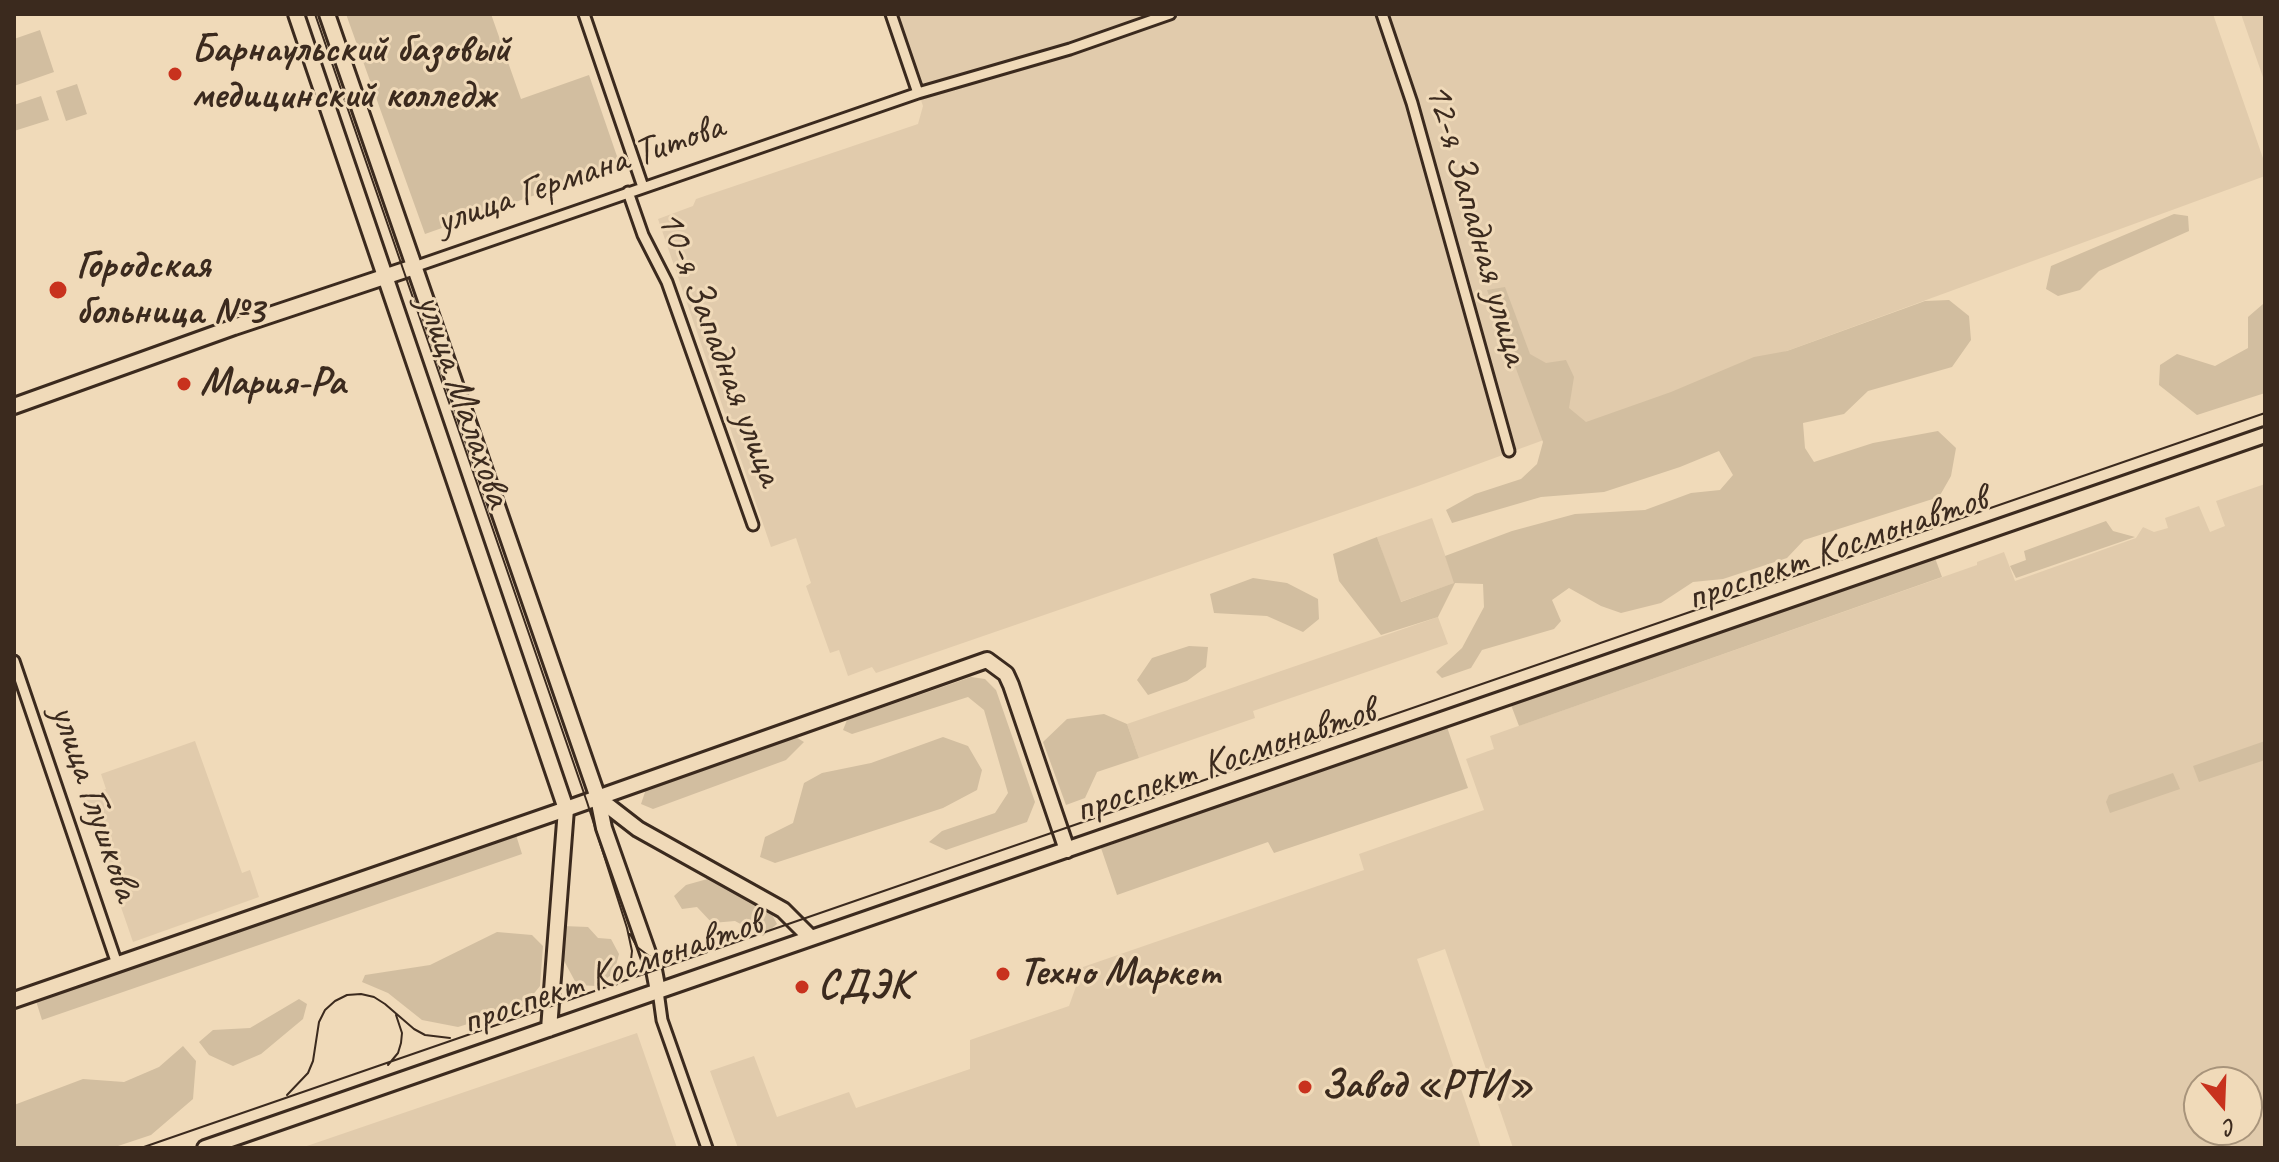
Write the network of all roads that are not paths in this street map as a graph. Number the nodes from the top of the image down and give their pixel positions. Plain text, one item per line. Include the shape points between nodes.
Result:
1 (296, 14) edge
2 (327, 14) edge
3 (584, 14) edge
4 (891, 14) edge
5 (1170, 14) edge
6 (1382, 14) edge
7 (918, 93) junction
8 (643, 187) junction
9 (628, 192) junction
10 (414, 267) junction
11 (387, 276) junction
12 (14, 406) edge
13 (2265, 435) edge
14 (1509, 451) dead end
15 (753, 525) dead end
16 (14, 661) edge
17 (598, 798) junction
18 (566, 809) junction
19 (1067, 850) junction
20 (811, 938) junction
21 (117, 964) junction
22 (658, 991) junction
23 (14, 1000) edge
24 (549, 1029) junction
25 (205, 1148) edge
26 (707, 1148) edge

1 - 11 main road, улица Малахова
2 - 10 main road, улица Малахова
3 - 8 street, 10-я Западная улица
4 - 7 street
5 - 7 street, улица Германа Титова
6 - 14 street, 12-я Западная улица
7 - 8 street, улица Германа Титова
8 - 9 street, улица Германа Титова
9 - 10 street, улица Германа Титова
9 - 15 street, 10-я Западная улица via 667,282
10 - 11 main road, улица Германа Титова
10 - 17 main road, улица Малахова
11 - 12 main road, улица Германа Титова
11 - 18 main road, улица Малахова
13 - 19 main road, проспект Космонавтов
16 - 21 street, улица Глушкова
17 - 18 main road
17 - 19 main road via 987,660 1006,674 1011,685
17 - 20 main road via 638,829 783,910
17 - 22 main road, улица Малахова
18 - 21 main road
18 - 24 main road
19 - 20 main road, проспект Космонавтов
20 - 22 main road, проспект Космонавтов
21 - 23 main road
22 - 24 main road, проспект Космонавтов
22 - 26 street via 662,1020
24 - 25 main road, проспект Космонавтов

